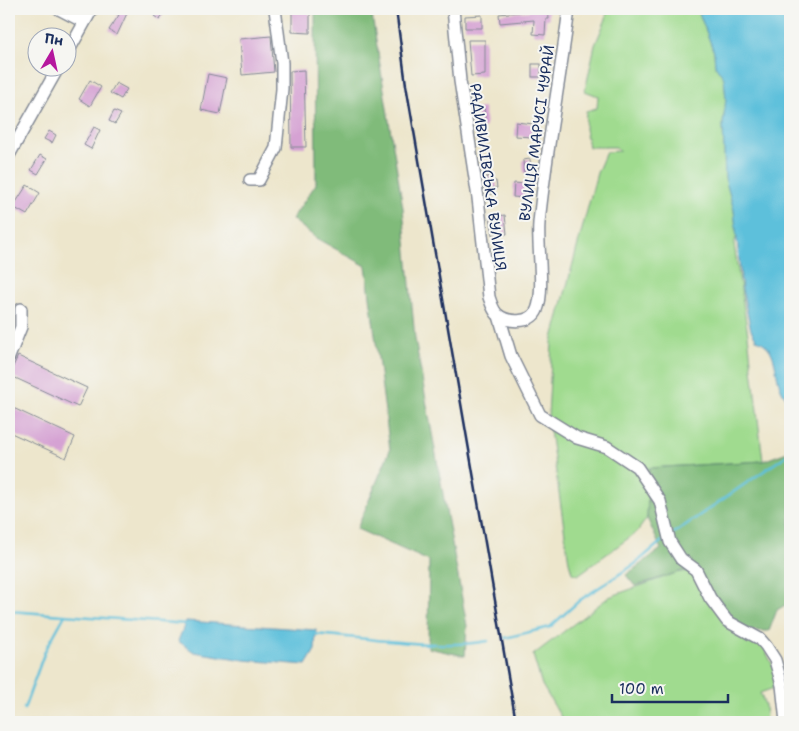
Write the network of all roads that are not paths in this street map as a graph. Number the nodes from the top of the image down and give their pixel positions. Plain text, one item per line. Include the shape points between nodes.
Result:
1 (59, 9) edge
2 (92, 9) edge
3 (275, 9) edge
4 (453, 9) edge
5 (569, 9) edge
6 (84, 22) junction
7 (78, 33) edge
8 (52, 78) edge
9 (10, 150) edge
10 (250, 180) dead end
11 (21, 309) dead end
12 (499, 316) junction
13 (9, 357) edge
14 (786, 722) edge

1 - 6 street
2 - 6 street
3 - 10 street via 282,63 276,148 259,180
4 - 12 street, РАДИВИЛІВСЬКА ВУЛИЦЯ via 489,297
5 - 12 street, ВУЛИЦЯ МАРУСІ ЧУРАЙ via 547,148 539,226 537,310 524,321
6 - 7 street
8 - 9 street
11 - 13 street via 21,327
12 - 14 street, РАДИВИЛІВСЬКА ВУЛИЦЯ via 511,356 540,416 577,438 607,447 637,467 660,502 670,542 681,559 696,570 710,598 728,621 760,639 766,646 775,660 782,685

